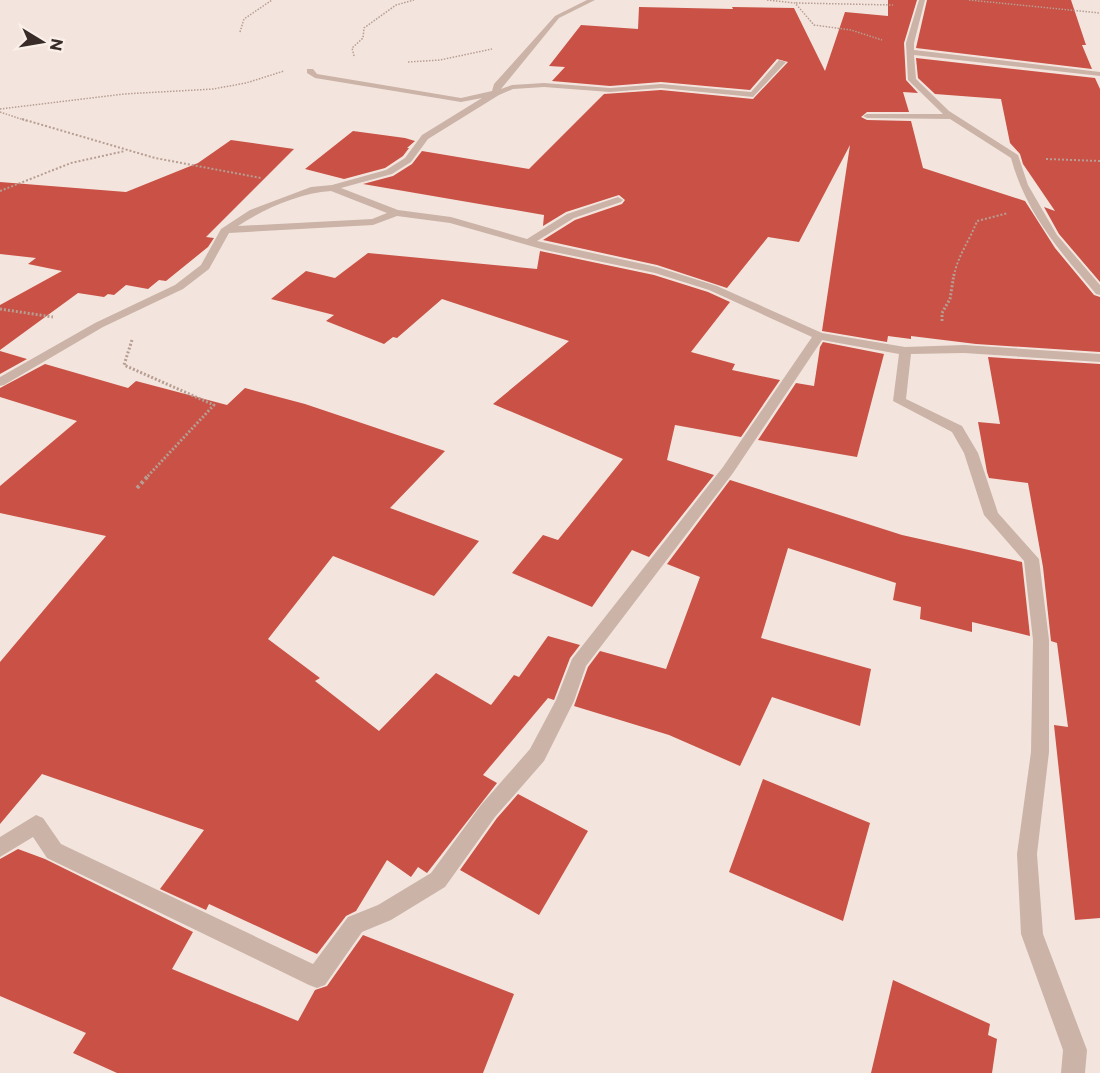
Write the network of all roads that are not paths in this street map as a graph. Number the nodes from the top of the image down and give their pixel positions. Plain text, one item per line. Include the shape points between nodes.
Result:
1 (592, 0) edge
2 (922, 0) edge
3 (910, 47) junction
4 (782, 62) dead end
5 (310, 71) road end
6 (1100, 74) edge
7 (496, 93) junction
8 (867, 116) dead end
9 (953, 117) junction
10 (332, 188) junction
11 (618, 200) dead end
12 (396, 213) junction
13 (225, 231) junction
14 (529, 242) junction
15 (1100, 292) edge
16 (819, 336) junction
17 (905, 351) junction
18 (1100, 358) edge
19 (0, 382) edge
20 (0, 848) edge
21 (1073, 1073) edge

1 - 7 street via 557,17 497,86
2 - 3 street
3 - 6 street
3 - 9 street via 912,80
4 - 7 street via 753,95 685,87 610,90 544,85 512,87
5 - 7 street via 315,76 461,100
7 - 10 street via 425,137 408,160 389,172
8 - 9 street
9 - 15 street via 1015,157 1023,185 1053,236
10 - 12 street
10 - 13 street via 283,199 253,212
11 - 14 street via 565,217
12 - 13 street via 372,222
12 - 14 street via 451,220
13 - 19 street via 205,267 179,287 99,325
14 - 16 street via 657,270 713,288
16 - 17 street
16 - 20 street via 728,470 578,664 565,701 537,755 488,811 438,880 384,913 355,924 317,977 54,851 36,824
17 - 18 street via 964,349
17 - 21 street via 899,401 957,429 971,453 991,515 1031,559 1041,640 1040,752 1027,854 1032,934 1075,1050

